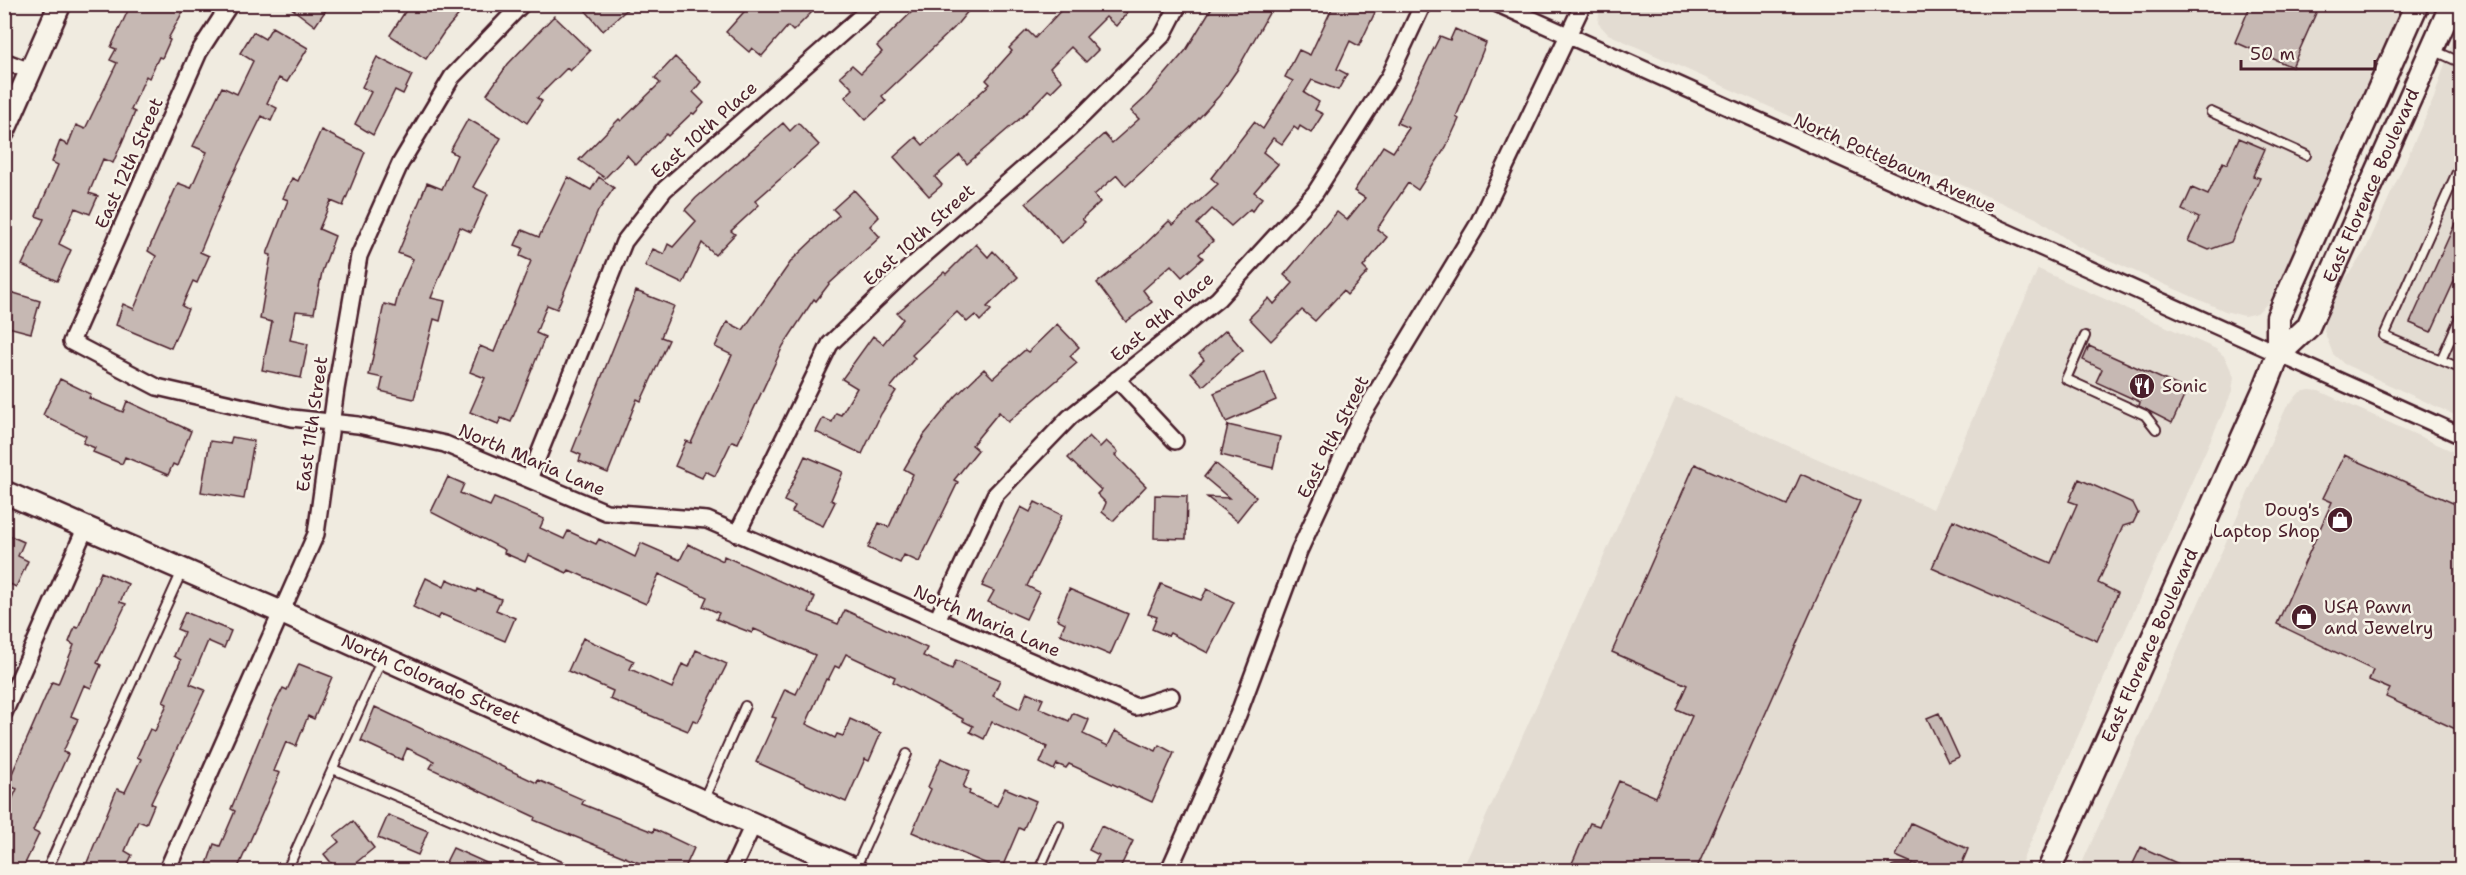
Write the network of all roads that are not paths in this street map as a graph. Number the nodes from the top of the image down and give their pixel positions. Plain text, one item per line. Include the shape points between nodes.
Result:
1 (60, 4) edge
2 (230, 4) edge
3 (522, 4) edge
4 (875, 4) edge
5 (1179, 4) edge
6 (1423, 4) edge
7 (1498, 4) edge
8 (1583, 4) edge
9 (2452, 4) edge
10 (2417, 5) edge
11 (1568, 38) junction
12 (2432, 50) junction
13 (4, 61) edge
14 (2462, 63) edge
15 (30, 71) junction
16 (2211, 112) dead end
17 (4, 131) edge
18 (2306, 155) dead end
19 (2461, 163) edge
20 (2368, 193) junction
21 (2462, 313) edge
22 (2085, 336) dead end
23 (71, 342) joint
24 (2278, 355) junction
25 (2441, 360) junction
26 (2462, 369) edge
27 (1117, 379) junction
28 (331, 422) junction
29 (2156, 429) dead end
30 (2459, 430) edge
31 (1175, 441) dead end
32 (529, 479) junction
33 (4, 492) edge
34 (85, 529) junction
35 (737, 534) junction
36 (183, 570) junction
37 (282, 613) junction
38 (937, 620) junction
39 (382, 658) junction
40 (1171, 696) dead end
41 (745, 706) dead end
42 (4, 713) edge
43 (907, 754) dead end
44 (333, 769) junction
45 (702, 802) junction
46 (753, 825) junction
47 (1059, 825) dead end
48 (47, 870) edge
49 (167, 870) edge
50 (287, 870) edge
51 (569, 870) edge
52 (732, 870) edge
53 (855, 870) edge
54 (1039, 870) edge
55 (1168, 870) edge
56 (1895, 870) edge
57 (1910, 870) edge
58 (2049, 870) edge

1 - 15 street
2 - 23 street, East 12th Street via 199,52
3 - 28 street, East 11th Street via 452,77 400,164 359,256
4 - 32 street, East 10th Place via 665,189 624,242
5 - 35 street, East 10th Street via 1163,35 1070,128 906,271 830,344
6 - 27 street, East 9th Place via 1389,75 1316,193 1218,299
7 - 11 street, North Pottebaum Avenue
8 - 11 street, East 9th Street
9 - 12 main road, East Florence Boulevard
10 - 20 main road via 2430,16 2370,151
10 - 24 main road, East Florence Boulevard via 2278,317
11 - 24 street, North Pottebaum Avenue
11 - 55 street, East 9th Street via 1476,226 1359,421 1299,551 1238,715
12 - 14 lane
12 - 20 main road, East Florence Boulevard
13 - 15 street
15 - 17 street
16 - 18 lane
19 - 25 lane via 2384,336
20 - 24 main road, East Florence Boulevard via 2308,327
21 - 25 lane
22 - 29 lane via 2066,379 2145,416
23 - 28 street, North Maria Lane via 157,387 282,416
24 - 30 street, North Pottebaum Avenue
24 - 58 main road, East Florence Boulevard
25 - 26 lane
27 - 31 street
27 - 38 street, East 9th Place via 1070,417 995,495
28 - 32 street, North Maria Lane via 445,444
28 - 37 street, East 11th Street via 316,534
32 - 35 street, North Maria Lane via 606,512 707,520
33 - 34 street, North Colorado Street
34 - 36 street, North Colorado Street
34 - 42 street
35 - 38 street, North Maria Lane
36 - 37 street, North Colorado Street
36 - 48 lane
37 - 39 street, North Colorado Street
37 - 49 street, East 11th Street
38 - 40 street, North Maria Lane via 1136,707
39 - 44 lane
39 - 45 street, North Colorado Street
41 - 45 lane
43 - 53 lane
44 - 50 lane
44 - 51 lane
45 - 46 street, North Colorado Street
46 - 52 street
46 - 53 street, North Colorado Street
47 - 54 lane
56 - 57 lane

